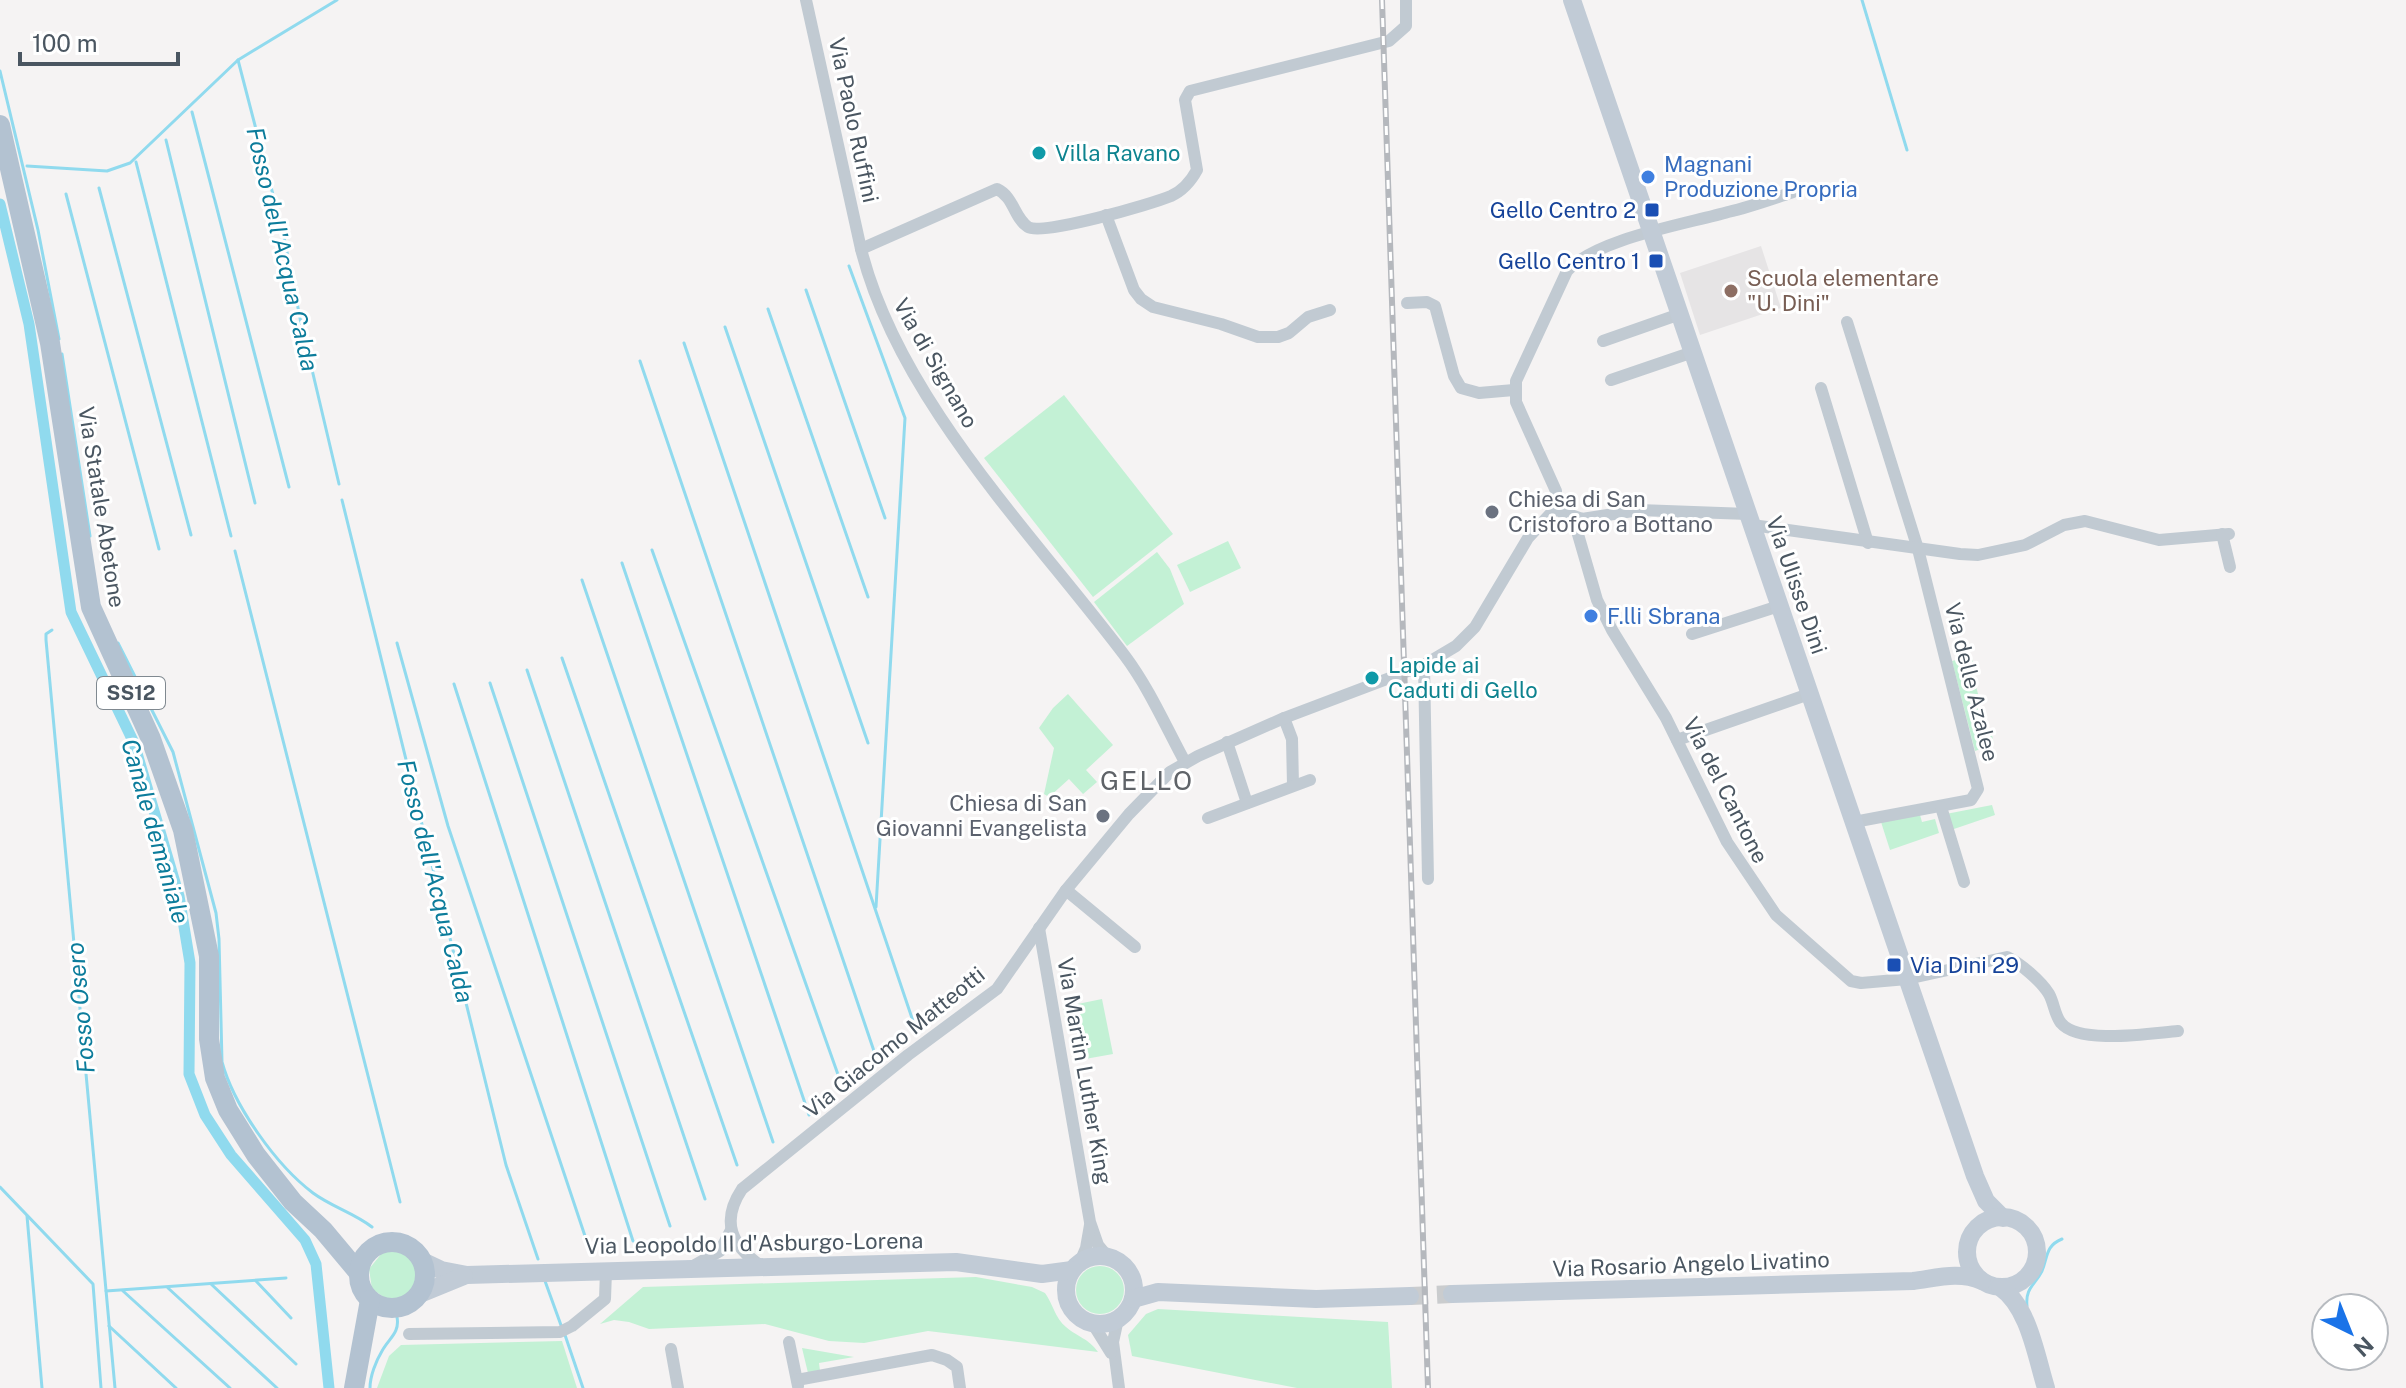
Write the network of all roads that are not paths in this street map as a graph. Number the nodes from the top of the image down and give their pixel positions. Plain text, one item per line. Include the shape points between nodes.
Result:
1 (806, 0) edge
2 (1406, 0) edge
3 (1572, 0) edge
4 (0, 125) edge
5 (1793, 192) dead end
6 (1106, 215) junction
7 (1652, 232) junction
8 (861, 249) junction
9 (1407, 303) dead end
10 (1330, 310) dead end
11 (1680, 314) junction
12 (1847, 322) dead end
13 (1603, 341) dead end
14 (1693, 352) junction
15 (1611, 380) dead end
16 (1821, 388) dead end
17 (1514, 390) junction
18 (1557, 510) junction
19 (1573, 517) junction
20 (1750, 519) junction
21 (1868, 543) junction
22 (1918, 549) junction
23 (2230, 567) dead end
24 (1779, 606) junction
25 (1692, 634) dead end
26 (1424, 665) junction
27 (1809, 694) junction
28 (1284, 718) junction
29 (1677, 740) junction
30 (1227, 742) junction
31 (1185, 762) junction
32 (1310, 780) dead end
33 (1293, 785) junction
34 (1247, 803) junction
35 (1941, 807) junction
36 (1208, 818) dead end
37 (1854, 822) junction
38 (1428, 879) dead end
39 (1964, 882) dead end
40 (1066, 890) junction
41 (1039, 928) junction
42 (1135, 947) dead end
43 (1907, 979) junction
44 (2178, 1031) dead end
45 (1979, 1186) junction
46 (2003, 1218) junction
47 (1090, 1222) junction
48 (1980, 1225) junction
49 (323, 1230) junction
50 (731, 1230) junction
51 (1968, 1246) junction
52 (374, 1248) junction
53 (1107, 1256) junction
54 (422, 1261) junction
55 (762, 1266) junction
56 (1076, 1266) junction
57 (689, 1268) junction
58 (606, 1271) junction
59 (359, 1273) junction
60 (1042, 1274) junction
61 (467, 1275) junction
62 (2027, 1277) junction
63 (1133, 1278) junction
64 (1931, 1278) junction
65 (1991, 1284) junction
66 (1158, 1292) junction
67 (420, 1294) junction
68 (1066, 1294) junction
69 (1452, 1294) tunnel mouth
70 (1410, 1296) tunnel mouth
71 (1133, 1299) junction
72 (370, 1300) junction
73 (391, 1308) junction
74 (2022, 1315) junction
75 (1118, 1319) junction
76 (1093, 1324) junction
77 (409, 1334) dead end
78 (789, 1342) dead end
79 (671, 1349) dead end
80 (361, 1354) junction
81 (1114, 1359) junction
82 (798, 1384) edge
83 (354, 1388) edge
84 (678, 1388) edge
85 (960, 1388) edge
86 (1119, 1388) edge
87 (2046, 1388) edge

1 - 8 street, Via Paolo Ruffini
2 - 6 street via 1406,26 1389,41 1190,91 1185,97 1197,170 1193,178 1171,196
3 - 7 street, Via Ulisse Dini
4 - 49 main road, Via Statale Abetone / SS12 via 42,302 89,599 151,739 183,830 209,956 209,1039 215,1078 256,1155
5 - 7 street
6 - 8 street via 1030,228 997,189
6 - 10 street via 1134,290 1153,307 1258,337 1289,333 1308,317
7 - 11 street, Via Ulisse Dini
7 - 17 street via 1580,259 1567,271
8 - 31 street, Via di Signano via 882,314 937,410 1133,667
9 - 17 street via 1435,306 1461,388 1471,393
11 - 13 street
11 - 14 street, Via Ulisse Dini
12 - 22 street, Via delle Azalee
14 - 15 street
14 - 20 street, Via Ulisse Dini
16 - 21 street
17 - 18 street via 1556,491
18 - 19 street
18 - 26 street, Via Giacomo Matteotti via 1528,538 1467,637
19 - 20 street via 1639,510
19 - 29 street, Via del Cantone via 1601,609
20 - 21 street
20 - 24 street, Via Ulisse Dini
21 - 22 street
22 - 23 street via 1978,555 2025,545 2064,525 2085,521 2159,540 2226,534
22 - 35 street, Via delle Azalee via 1978,789 1971,800
24 - 25 street
24 - 27 street, Via Ulisse Dini
26 - 28 street, Via Giacomo Matteotti
26 - 38 street
27 - 29 street
27 - 37 street, Via Ulisse Dini
28 - 30 street, Via Giacomo Matteotti
28 - 33 street via 1292,739
29 - 43 street, Via del Cantone via 1727,842 1776,915 1851,981
30 - 31 street, Via Giacomo Matteotti
30 - 34 street
31 - 40 street, Via Giacomo Matteotti via 1148,794
32 - 33 street
33 - 34 street
34 - 36 street
35 - 37 street, Via delle Azalee
35 - 39 street
37 - 43 street, Via Ulisse Dini
40 - 41 street, Via Giacomo Matteotti
40 - 42 street
41 - 47 street, Via Martin Luther King
41 - 50 street, Via Giacomo Matteotti via 997,989 742,1189 731,1213
43 - 44 street, Via del Cantone via 2007,957 2048,992 2067,1028 2111,1037
43 - 45 street, Via Ulisse Dini
45 - 46 street
45 - 48 street
46 - 48 street
46 - 62 street via 2017,1221 2033,1236 2037,1257
47 - 53 street
47 - 56 street via 1084,1255
48 - 51 street
49 - 52 main road, Via Statale Abetone
49 - 59 main road, Via Statale Abetone
50 - 55 street via 739,1248
50 - 57 street, Via Giacomo Matteotti via 720,1251
51 - 64 street via 1953,1266
51 - 65 street via 1970,1266
52 - 54 main road via 403,1244
52 - 59 main road
53 - 56 street via 1093,1256
53 - 63 street via 1123,1264
54 - 61 street
54 - 67 main road via 425,1278
55 - 57 street, Via Leopoldo II d'Asburgo-Lorena
55 - 60 street, Via Leopoldo II d'Asburgo-Lorena via 956,1262
56 - 60 street, Via Leopoldo II d'Asburgo-Lorena
56 - 68 street
57 - 58 street, Via Leopoldo II d'Asburgo-Lorena
58 - 61 street, Via Leopoldo II d'Asburgo-Lorena
58 - 77 street via 605,1299 564,1330
59 - 72 main road
60 - 68 street
61 - 67 street
62 - 65 street via 2018,1283
62 - 74 street via 2020,1295
63 - 66 street
63 - 71 street
64 - 65 street, Via Rosario Angelo Livatino via 1968,1275
64 - 69 street, Via Rosario Angelo Livatino
65 - 74 street via 2013,1298
66 - 70 street via 1316,1299
66 - 71 street
67 - 73 main road via 407,1305
68 - 76 street via 1074,1313
71 - 75 street
72 - 73 main road
72 - 80 main road
73 - 80 main road
74 - 87 street
75 - 76 street
75 - 81 street
76 - 81 street
78 - 82 street
79 - 84 street
80 - 83 main road
81 - 86 street
82 - 85 street via 932,1355 957,1367

